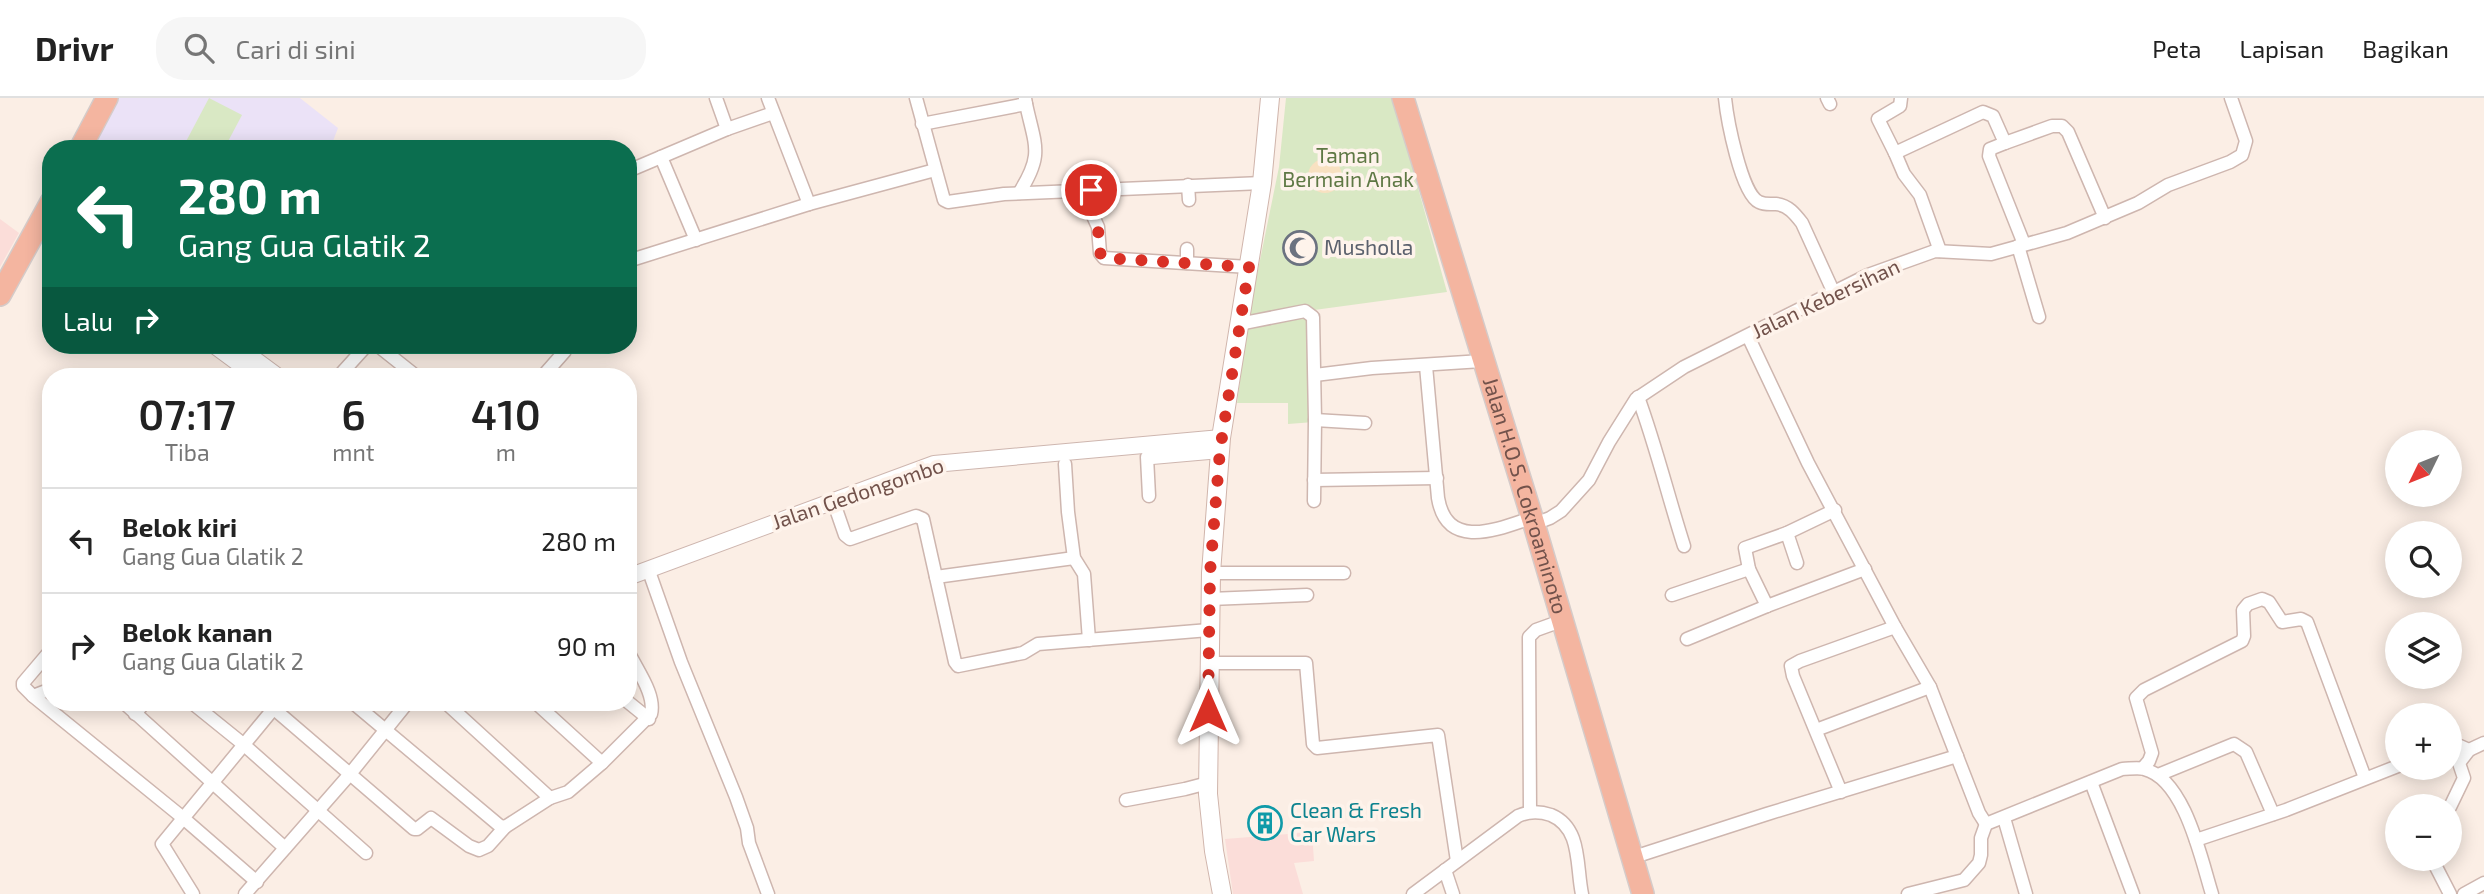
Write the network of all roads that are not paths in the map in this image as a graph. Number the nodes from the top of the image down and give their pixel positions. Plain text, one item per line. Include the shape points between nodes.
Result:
1 (107, 98) edge
2 (716, 98) edge
3 (768, 98) edge
4 (916, 98) edge
5 (1270, 98) edge
6 (1402, 98) edge
7 (1725, 98) edge
8 (1901, 98) edge
9 (2231, 98) edge
10 (1026, 101) edge
11 (773, 113) junction
12 (922, 124) junction
13 (727, 129) junction
14 (85, 140) edge
15 (2005, 143) junction
16 (1895, 153) junction
17 (661, 157) junction
18 (637, 168) edge
19 (935, 170) junction
20 (1262, 183) junction
21 (1188, 186) junction
22 (1091, 190) junction
23 (1019, 193) junction
24 (1189, 200) dead end
25 (808, 204) junction
26 (2105, 218) junction
27 (42, 221) edge
28 (696, 240) junction
29 (2021, 245) junction
30 (1187, 249) dead end
31 (1940, 251) junction
32 (637, 258) edge
33 (1187, 263) junction
34 (1249, 267) junction
35 (1833, 291) junction
36 (0, 295) edge
37 (2039, 317) dead end
38 (1239, 324) junction
39 (1748, 336) junction
40 (226, 354) edge
41 (247, 354) edge
42 (359, 354) edge
43 (388, 354) edge
44 (563, 354) edge
45 (1482, 361) junction
46 (1426, 366) junction
47 (245, 368) edge
48 (266, 368) edge
49 (346, 368) edge
50 (406, 368) edge
51 (550, 368) edge
52 (1315, 375) junction
53 (1638, 397) junction
54 (1315, 420) junction
55 (1365, 423) dead end
56 (1220, 444) junction
57 (1147, 457) junction
58 (1065, 464) junction
59 (1437, 478) junction
60 (1314, 480) junction
61 (884, 487) junction
62 (1149, 496) dead end
63 (1314, 501) dead end
64 (836, 509) junction
65 (1835, 510) junction
66 (1532, 521) junction
67 (1787, 533) junction
68 (1684, 546) dead end
69 (1074, 558) junction
70 (1797, 563) dead end
71 (1749, 569) junction
72 (1865, 569) junction
73 (1210, 573) junction
74 (1344, 573) dead end
75 (637, 574) edge
76 (651, 577) junction
77 (936, 577) junction
78 (637, 582) edge
79 (1307, 595) dead end
80 (1672, 595) dead end
81 (1210, 599) junction
82 (1767, 606) junction
83 (1561, 621) junction
84 (1895, 626) junction
85 (1209, 630) junction
86 (1687, 639) dead end
87 (1089, 640) junction
88 (42, 661) edge
89 (1209, 663) junction
90 (637, 670) edge
91 (1930, 687) junction
92 (42, 692) edge
93 (33, 695) junction
94 (42, 702) edge
95 (637, 709) edge
96 (53, 711) edge
97 (132, 711) edge
98 (138, 711) edge
99 (202, 711) edge
100 (268, 711) edge
101 (281, 711) edge
102 (363, 711) edge
103 (400, 711) edge
104 (454, 711) edge
105 (545, 711) edge
106 (135, 714) junction
107 (649, 719) junction
108 (384, 729) junction
109 (1816, 730) junction
110 (2484, 743) edge
111 (243, 744) junction
112 (2462, 747) edge
113 (2469, 750) junction
114 (1957, 756) junction
115 (603, 763) junction
116 (2143, 768) junction
117 (2385, 771) edge
118 (350, 774) junction
119 (2158, 775) junction
120 (2365, 778) junction
121 (211, 782) junction
122 (2091, 782) junction
123 (1208, 783) junction
124 (1841, 792) junction
125 (2456, 794) edge
126 (550, 798) junction
127 (1126, 800) dead end
128 (317, 811) junction
129 (1530, 811) junction
130 (2273, 814) junction
131 (182, 817) junction
132 (2004, 818) junction
133 (1986, 824) junction
134 (505, 827) junction
135 (2196, 840) junction
136 (285, 848) junction
137 (366, 853) dead end
138 (1634, 857) junction
139 (1457, 861) junction
140 (1446, 870) junction
141 (2438, 871) edge
142 (1964, 880) junction
143 (257, 883) junction
144 (2484, 883) edge
145 (193, 894) edge
146 (245, 894) edge
147 (768, 894) edge
148 (1222, 894) edge
149 (1413, 894) edge
150 (1453, 894) edge
151 (1583, 894) edge
152 (1643, 894) edge
153 (1908, 894) edge
154 (1968, 894) edge
155 (2025, 894) edge
156 (2133, 894) edge
157 (2212, 894) edge
158 (2450, 894) edge
159 (2464, 894) edge

1 - 14 highway
2 - 13 street
3 - 11 street
4 - 12 street
5 - 20 main road
6 - 45 highway, Jalan H.O.S. Cokroaminoto
7 - 35 street via 1740,167 1751,194 1759,203 1783,206 1796,214
8 - 16 street via 1900,106 1878,121
9 - 26 street, Jalan Kebersihan via 2246,141 2242,155 2168,184
10 - 12 street
10 - 23 street via 1036,153 1033,170
11 - 13 street
11 - 25 street
12 - 19 street
13 - 17 street
15 - 16 street via 1993,116 1983,113
15 - 26 street via 2062,126
15 - 29 street via 1990,149 1989,156
16 - 31 street via 1920,195
17 - 18 street
17 - 28 street
19 - 23 street via 948,202
19 - 25 street
20 - 21 street
20 - 34 main road
21 - 22 street
21 - 24 street
22 - 23 street
22 - 33 street via 1104,258
25 - 28 street
26 - 29 street, Jalan Kebersihan
27 - 36 highway
28 - 32 street
29 - 31 street, Jalan Kebersihan via 1991,254
29 - 37 street
30 - 33 street
31 - 35 street, Jalan Kebersihan
33 - 34 street
34 - 38 main road
35 - 39 street, Jalan Kebersihan
38 - 52 street via 1308,312 1314,323
38 - 56 main road
39 - 53 street, Jalan Kebersihan via 1684,367
39 - 65 street
40 - 47 street
41 - 48 street
42 - 49 street
43 - 50 street
44 - 51 street
45 - 46 street
45 - 66 highway, Jalan H.O.S. Cokroaminoto
46 - 52 street
46 - 59 street
52 - 54 street
53 - 66 street, Jalan Kebersihan via 1589,480 1561,511
53 - 68 street
54 - 55 street
54 - 60 street
56 - 57 street, Jalan Gedongombo
56 - 61 street, Jalan Gedongombo via 948,461
56 - 73 main road
57 - 58 street, Jalan Gedongombo
57 - 62 street
58 - 61 street, Jalan Gedongombo via 950,470
58 - 69 street
59 - 60 street
59 - 66 street, Jalan Kebersihan via 1445,519 1465,530 1481,533
60 - 63 street
61 - 64 street, Jalan Gedongombo
61 - 75 street, Jalan Gedongombo
64 - 76 street, Jalan Gedongombo
64 - 77 street via 850,539 921,517
65 - 67 street
65 - 72 street
66 - 83 highway, Jalan H.O.S. Cokroaminoto
67 - 70 street
67 - 71 street via 1745,548
69 - 77 street
69 - 87 street via 1084,574
71 - 80 street
71 - 82 street
72 - 82 street
72 - 84 street
73 - 74 street
73 - 81 main road
76 - 78 street, Jalan Gedongombo
76 - 147 street via 736,797
77 - 87 street via 958,666 1023,653 1038,644
79 - 81 street
81 - 85 main road
82 - 86 street
83 - 129 street via 1529,637
83 - 138 highway, Jalan H.O.S. Cokroaminoto
84 - 91 street
84 - 109 street via 1791,666
85 - 87 street
85 - 89 main road
88 - 93 street via 23,683
89 - 123 main road
89 - 139 street via 1306,663 1312,744 1317,748 1438,735
90 - 107 street via 652,702
91 - 109 street
91 - 114 street
92 - 93 street
93 - 94 street
95 - 107 street
96 - 131 street
97 - 106 street
98 - 106 street
99 - 111 street
100 - 111 street
101 - 118 street
102 - 108 street
103 - 108 street
104 - 126 street
105 - 115 street
106 - 121 street
107 - 115 street
108 - 118 street
108 - 134 street
109 - 124 street
110 - 113 street
111 - 121 street
111 - 128 street
112 - 113 street
113 - 125 street via 2459,763 2464,778
114 - 124 street
114 - 133 street
115 - 126 street via 568,792
116 - 119 street
116 - 120 street via 2152,753 2136,698 2242,641 2243,610 2262,599 2281,622 2307,622
116 - 122 street via 2122,769
117 - 120 street
118 - 128 street
118 - 134 street via 415,830 431,818 479,850
119 - 130 street via 2234,744 2246,752
119 - 135 street via 2172,789
120 - 130 street
121 - 131 street
121 - 136 street
122 - 132 street
122 - 156 street
123 - 127 street
123 - 148 main road
124 - 138 street
126 - 134 street
128 - 136 street
128 - 137 street
129 - 139 street
129 - 151 street via 1553,816 1573,834
130 - 135 street
131 - 143 street
131 - 145 street via 162,844
132 - 133 street
132 - 155 street
133 - 142 street via 1979,863
135 - 157 street
136 - 143 street
138 - 152 highway, Jalan H.O.S. Cokroaminoto
139 - 140 street
140 - 149 street
140 - 150 street
141 - 158 street
142 - 153 street
142 - 154 street
143 - 146 street
144 - 159 street

